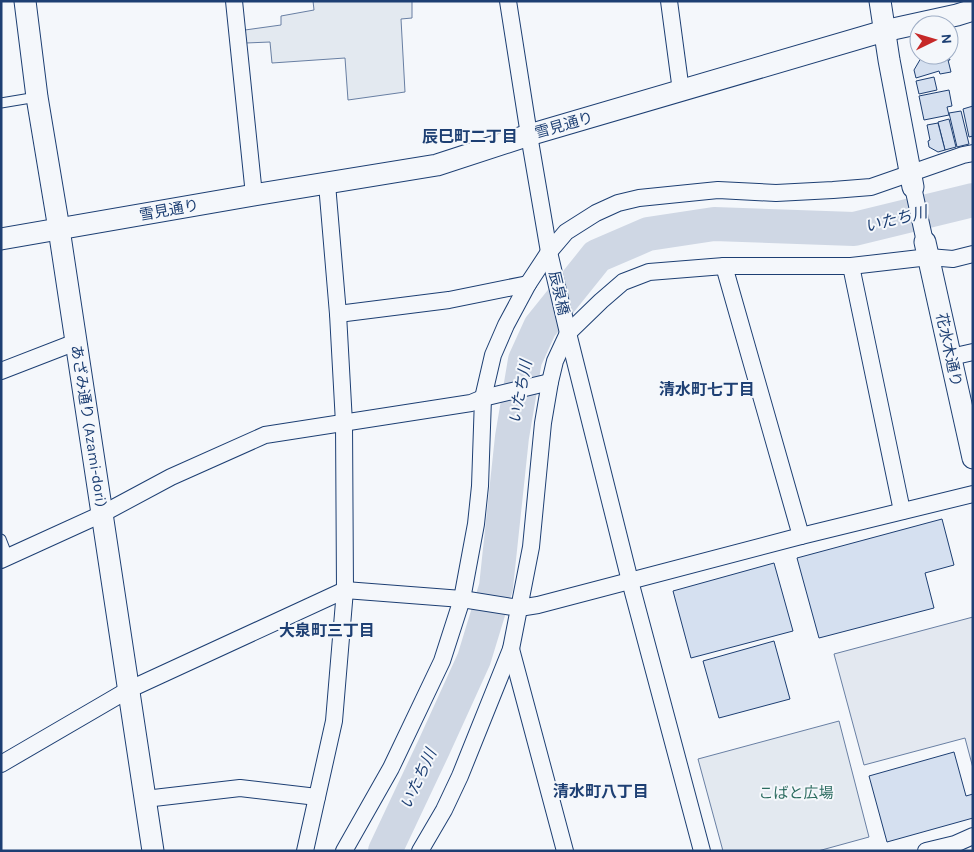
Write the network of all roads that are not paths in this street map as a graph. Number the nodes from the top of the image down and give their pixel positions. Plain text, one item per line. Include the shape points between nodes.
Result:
1 (25, 1) edge
2 (234, 1) edge
3 (508, 1) edge
4 (669, 1) edge
5 (880, 1) edge
6 (973, 10) edge
7 (884, 31) junction
8 (681, 90) junction
9 (37, 97) junction
10 (1, 103) edge
11 (529, 135) junction
12 (973, 153) edge
13 (911, 180) junction
14 (327, 184) junction
15 (254, 195) junction
16 (60, 229) junction
17 (1, 239) edge
18 (927, 249) junction
19 (549, 252) junction
20 (973, 254) edge
21 (724, 266) junction
22 (851, 266) junction
23 (528, 284) junction
24 (338, 314) junction
25 (568, 333) junction
26 (76, 342) junction
27 (973, 352) edge
28 (950, 357) junction
29 (1, 371) edge
30 (547, 383) junction
31 (483, 398) junction
32 (344, 423) junction
33 (973, 458) edge
34 (973, 494) edge
35 (902, 511) junction
36 (102, 514) junction
37 (801, 536) junction
38 (1, 539) edge
39 (5, 558) edge
40 (630, 581) junction
41 (345, 590) junction
42 (462, 599) junction
43 (514, 607) junction
44 (511, 649) junction
45 (128, 690) junction
46 (1, 764) edge
47 (317, 798) junction
48 (145, 799) junction
49 (973, 836) edge
50 (153, 851) edge
51 (305, 851) edge
52 (344, 851) edge
53 (420, 851) edge
54 (565, 851) edge
55 (702, 851) edge
56 (926, 851) edge

1 - 9 street, あざみ通り (Azami-dori)
2 - 15 street
3 - 11 street, 辰泉橋
4 - 8 street
5 - 7 street
6 - 7 street, 雪見通り
7 - 8 street, 雪見通り
7 - 13 street
8 - 11 street, 雪見通り
9 - 10 lane
9 - 16 street, あざみ通り (Azami-dori)
11 - 14 street, 雪見通り via 437,165
11 - 19 street, 辰泉橋
12 - 13 street
13 - 18 street
13 - 19 street via 852,189 776,193 718,190 639,198 596,213 566,232
14 - 15 street, 雪見通り
14 - 24 street
15 - 16 street, 雪見通り
16 - 17 street, 雪見通り
16 - 26 street, あざみ通り (Azami-dori)
18 - 20 street via 953,259
18 - 22 street
18 - 28 street, 花水木通り
19 - 23 street
19 - 25 street, 辰泉橋
21 - 22 street
21 - 25 street via 649,272 623,282
21 - 37 street
22 - 35 street
23 - 24 street via 449,300
23 - 31 street via 493,355
24 - 32 street
25 - 30 street
25 - 40 street, 辰泉橋
26 - 29 street
26 - 36 street, あざみ通り (Azami-dori)
27 - 28 street
28 - 33 street, 花水木通り
30 - 31 street
30 - 43 street via 531,547
31 - 32 street via 471,403
31 - 42 street via 481,477
32 - 36 street via 265,434 171,476
32 - 41 street
34 - 35 street
35 - 37 street
36 - 39 street
36 - 45 street, あざみ通り (Azami-dori)
37 - 40 street
38 - 39 lane
40 - 43 street via 538,605
40 - 55 street, 辰泉橋
41 - 42 street
41 - 45 street
41 - 47 street via 334,721
42 - 43 street
42 - 52 street via 442,661 391,768
43 - 44 street
44 - 53 street via 460,776
44 - 54 street
45 - 46 street
45 - 48 street, あざみ通り (Azami-dori)
47 - 48 street via 240,788
47 - 51 street
48 - 50 street, あざみ通り (Azami-dori)
49 - 56 street

